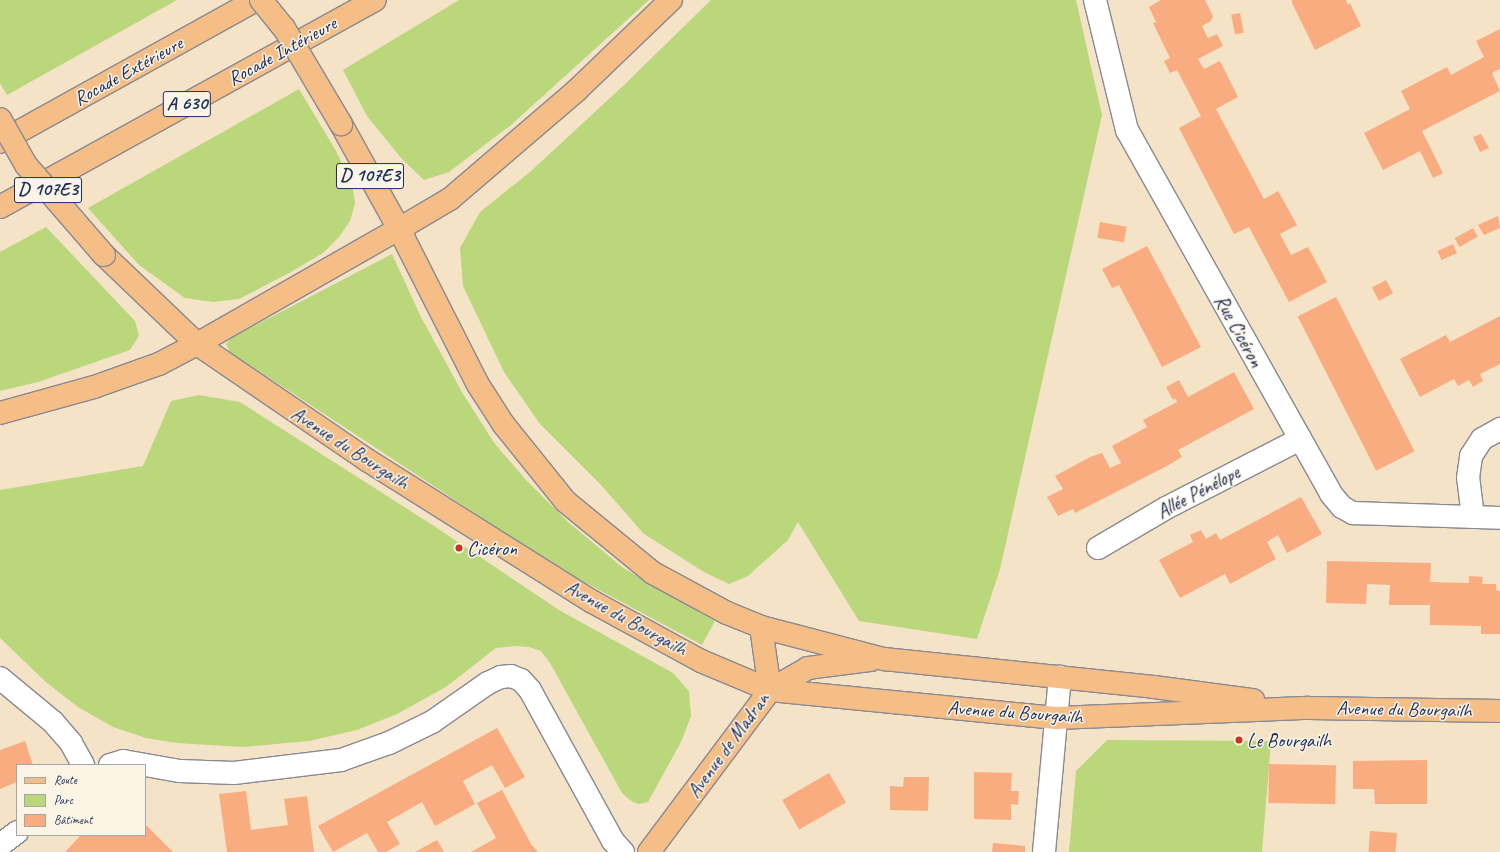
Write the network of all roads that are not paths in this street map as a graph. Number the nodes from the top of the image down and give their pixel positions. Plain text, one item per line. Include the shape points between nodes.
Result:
1 (256, 0) edge
2 (261, 0) edge
3 (375, 0) edge
4 (671, 0) edge
5 (1095, 0) edge
6 (0, 119) edge
7 (0, 142) edge
8 (0, 207) edge
9 (399, 229) junction
10 (197, 344) junction
11 (0, 413) edge
12 (1500, 429) edge
13 (1300, 439) junction
14 (1473, 516) junction
15 (1500, 518) edge
16 (1098, 548) dead end
17 (761, 628) junction
18 (884, 659) junction
19 (1060, 677) junction
20 (0, 678) edge
21 (770, 690) junction
22 (1309, 708) junction
23 (1500, 711) edge
24 (1056, 718) junction
25 (82, 764) edge
26 (113, 764) edge
27 (142, 764) edge
28 (146, 765) edge
29 (16, 833) edge
30 (0, 845) edge
31 (623, 852) edge
32 (649, 852) edge
33 (1044, 852) edge

1 - 7 main road, Rocade Extérieure
2 - 9 main road, Avenue du Bourgailh / D 107E3, bridge via 284,28
3 - 8 main road, Rocade Intérieure / A 630
4 - 9 main road via 577,90 456,194
5 - 13 street, Rue Cicéron via 1127,130
6 - 10 main road, Avenue du Bourgailh / D 107E3, bridge via 26,164 104,255
9 - 10 main road
9 - 17 main road, Avenue du Bourgailh / D 107E3 via 478,383 504,425 565,501 653,573 727,613
10 - 11 main road via 159,364 108,382
10 - 21 main road, Avenue du Bourgailh / D 107E3 via 367,460 591,601 701,661
12 - 14 street via 1482,439 1471,456 1468,478
13 - 14 street, Rue Cicéron via 1331,494 1342,507 1354,513
13 - 16 street, Allée Pénélope via 1166,508
14 - 15 street, Rue Cicéron
17 - 18 main road, Avenue du Bourgailh
17 - 21 main road, Avenue de Madran
18 - 19 main road, Avenue du Bourgailh
18 - 21 main road, Avenue du Bourgailh via 808,668
19 - 22 main road, Avenue du Bourgailh
19 - 24 street
20 - 25 street via 53,722 71,743
21 - 24 main road, Avenue du Bourgailh
21 - 32 main road, Avenue de Madran
22 - 23 main road, Avenue du Bourgailh
22 - 24 main road, Avenue du Bourgailh
24 - 33 street
26 - 27 street via 123,761
28 - 31 street via 180,770 234,773 341,760 389,743 432,722 488,683 511,676 521,680 530,690 613,841
29 - 30 street

